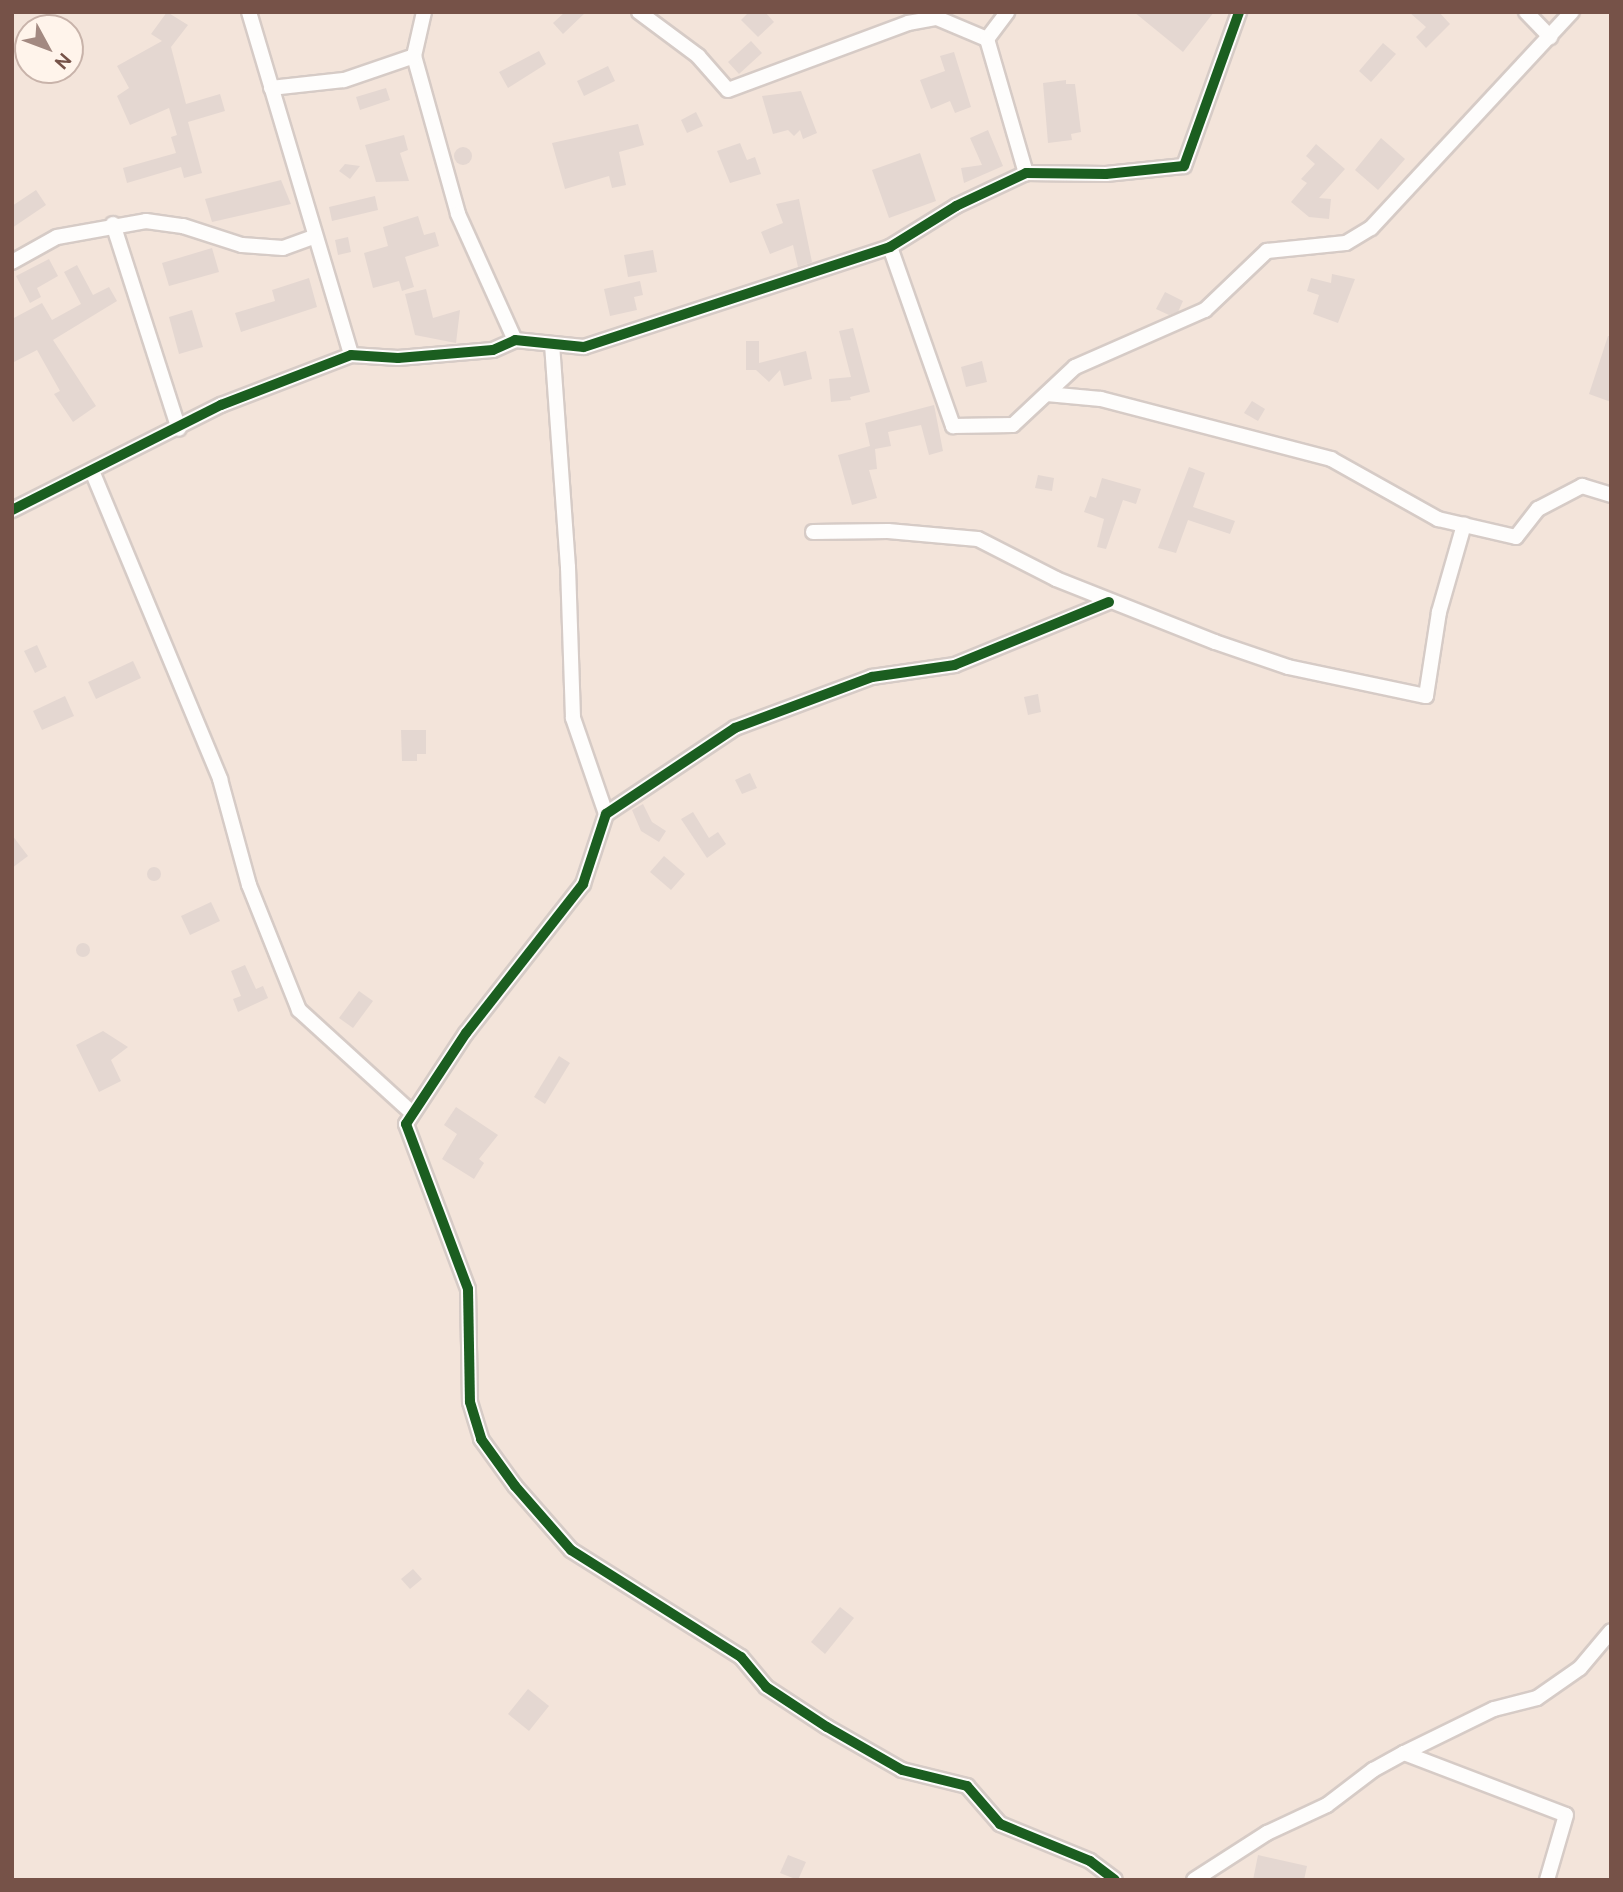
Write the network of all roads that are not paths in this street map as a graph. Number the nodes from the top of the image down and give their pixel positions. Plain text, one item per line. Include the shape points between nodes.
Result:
1 (249, 12) edge
2 (424, 12) edge
3 (639, 12) edge
4 (1007, 12) edge
5 (1239, 12) edge
6 (1526, 12) edge
7 (1572, 12) edge
8 (1550, 37) junction
9 (987, 39) junction
10 (414, 57) junction
11 (271, 88) junction
12 (1026, 173) junction
13 (113, 224) junction
14 (314, 237) junction
15 (890, 247) junction
16 (12, 262) edge
17 (515, 340) junction
18 (551, 344) junction
19 (351, 355) junction
20 (1047, 394) junction
21 (179, 429) junction
22 (92, 471) junction
23 (1611, 495) edge
24 (12, 510) edge
25 (1464, 525) junction
26 (813, 532) dead end
27 (1109, 602) junction
28 (606, 814) junction
29 (411, 1112) junction
30 (1611, 1631) edge
31 (1404, 1753) junction
32 (1115, 1880) edge
33 (1194, 1880) edge
34 (1546, 1880) edge

1 - 11 street
2 - 10 street
3 - 9 street via 698,56 728,90 908,23 937,18
4 - 9 street
5 - 12 street via 1184,166 1106,174
6 - 8 street
7 - 8 street
8 - 20 street via 1371,228 1346,243 1267,251 1205,310 1075,367
9 - 12 street
10 - 11 street via 344,80
10 - 17 street via 458,214
11 - 14 street
12 - 15 street via 956,206
13 - 14 street via 146,221 183,226 264,247 283,248
13 - 16 street via 57,237
13 - 21 street
14 - 19 street
15 - 18 street via 584,347
15 - 20 street via 953,426 1013,425
17 - 18 street
17 - 19 street via 493,350 398,358
18 - 28 street via 568,567 573,718
19 - 21 street via 221,405
20 - 25 street via 1101,399 1331,459 1438,519
21 - 22 street
22 - 24 street
22 - 29 street via 220,779 249,885 299,1010
23 - 25 street via 1582,486 1538,509 1516,537
25 - 27 street via 1438,612 1426,696 1288,667
26 - 27 street via 888,531 978,539
27 - 28 street via 955,666 872,677 735,728
28 - 29 street via 583,884 466,1033
29 - 32 street via 406,1124 424,1180 468,1289 470,1402 481,1440 571,1549 741,1657 766,1687 827,1727 902,1770 967,1786 1000,1824 1080,1856
30 - 31 street via 1580,1668 1537,1698 1494,1709
31 - 33 street via 1327,1805 1267,1833
31 - 34 street via 1566,1815

